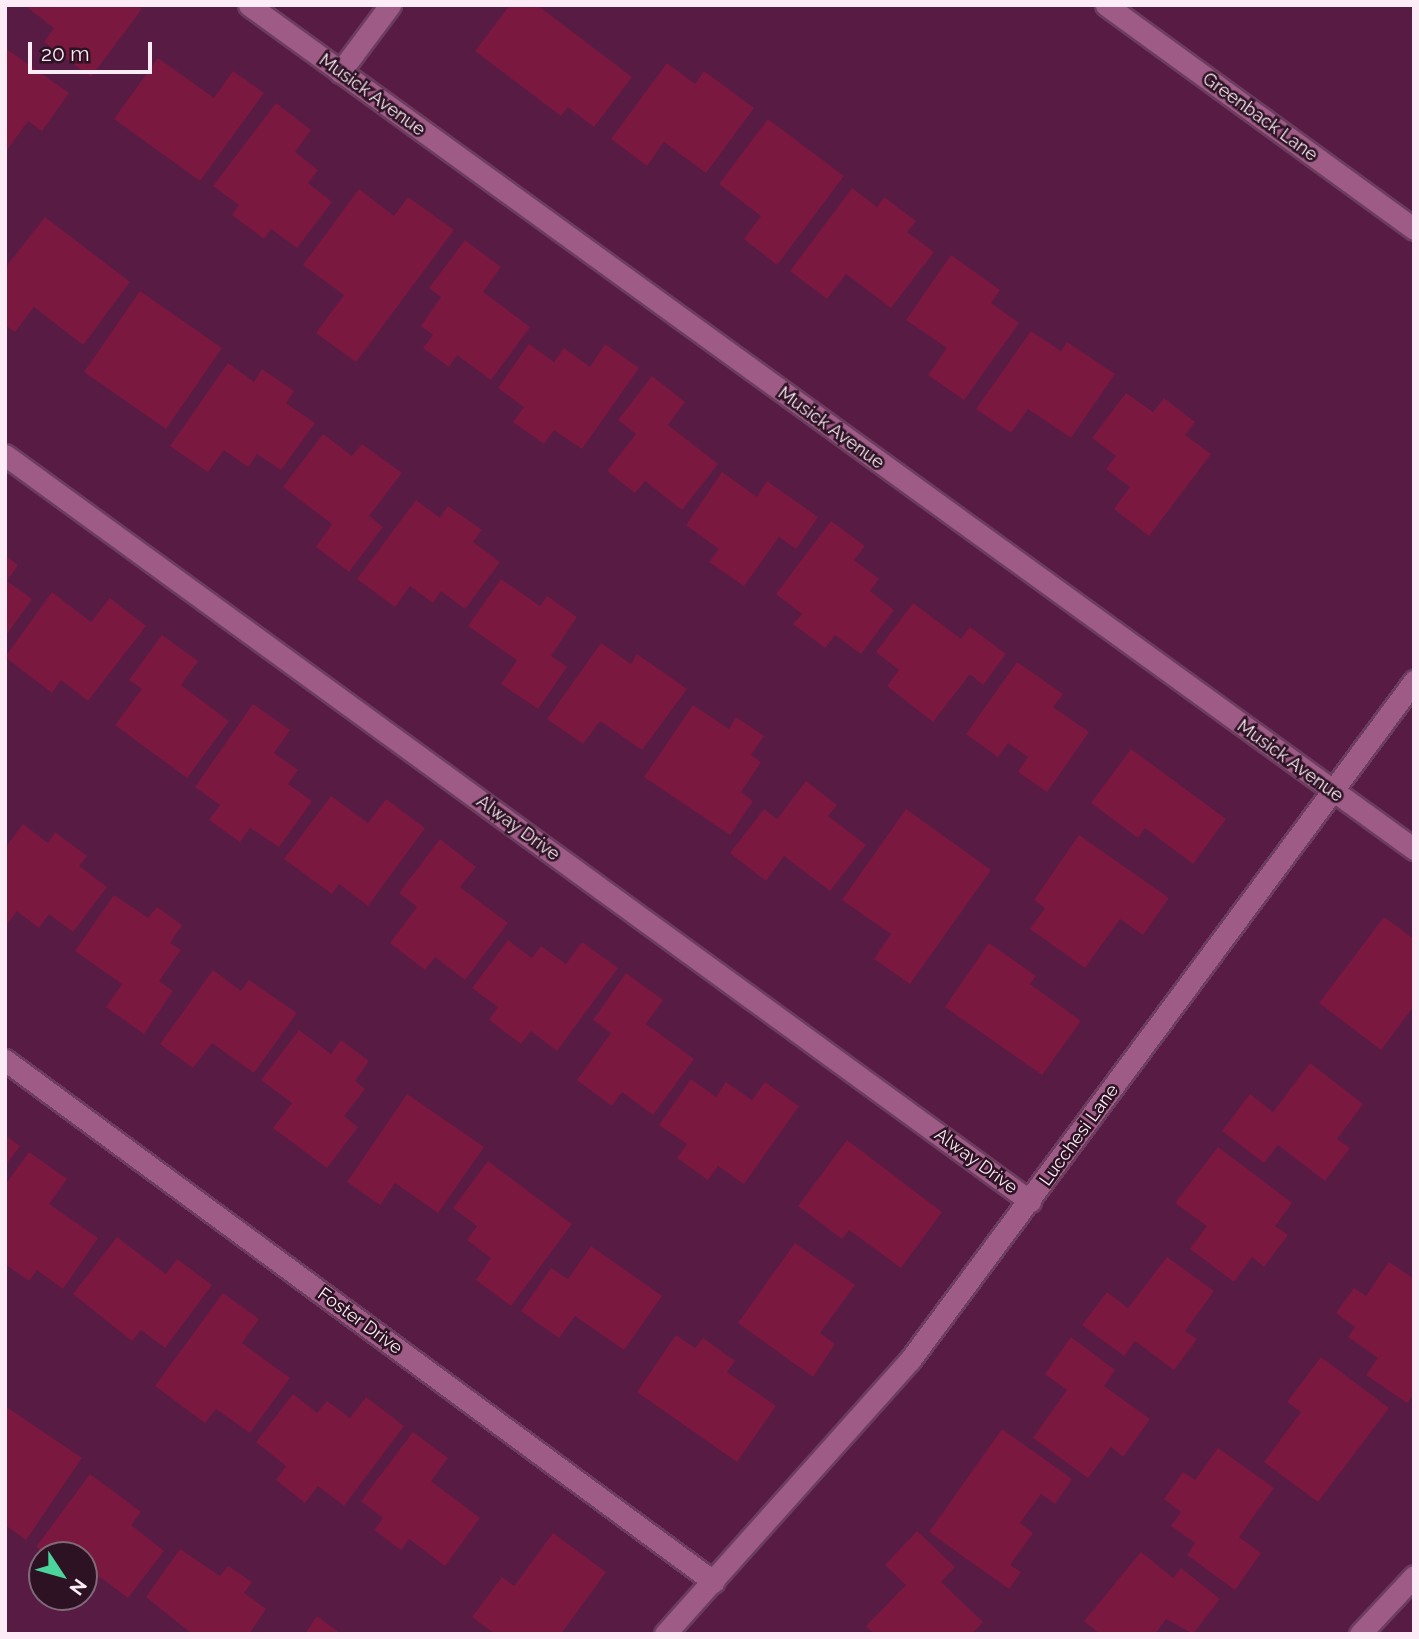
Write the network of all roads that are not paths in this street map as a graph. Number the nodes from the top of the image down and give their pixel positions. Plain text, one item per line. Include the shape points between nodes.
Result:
1 (249, 5) edge
2 (390, 5) edge
3 (1106, 5) edge
4 (340, 72) junction
5 (1414, 229) edge
6 (5, 455) edge
7 (1414, 681) edge
8 (1331, 791) junction
9 (1414, 849) edge
10 (5, 1060) edge
11 (1030, 1201) junction
12 (1414, 1576) edge
13 (714, 1582) junction
14 (665, 1634) edge
15 (1360, 1634) edge

1 - 4 street, Musick Avenue
2 - 4 street
3 - 5 street, Greenback Lane
4 - 8 street, Musick Avenue
6 - 11 street, Alway Drive
7 - 8 street, Lucchesi Lane
8 - 9 street, Musick Avenue
8 - 11 street, Lucchesi Lane
10 - 13 street, Foster Drive
11 - 13 street, Lucchesi Lane via 910,1360
12 - 15 street
13 - 14 street, Lucchesi Lane

